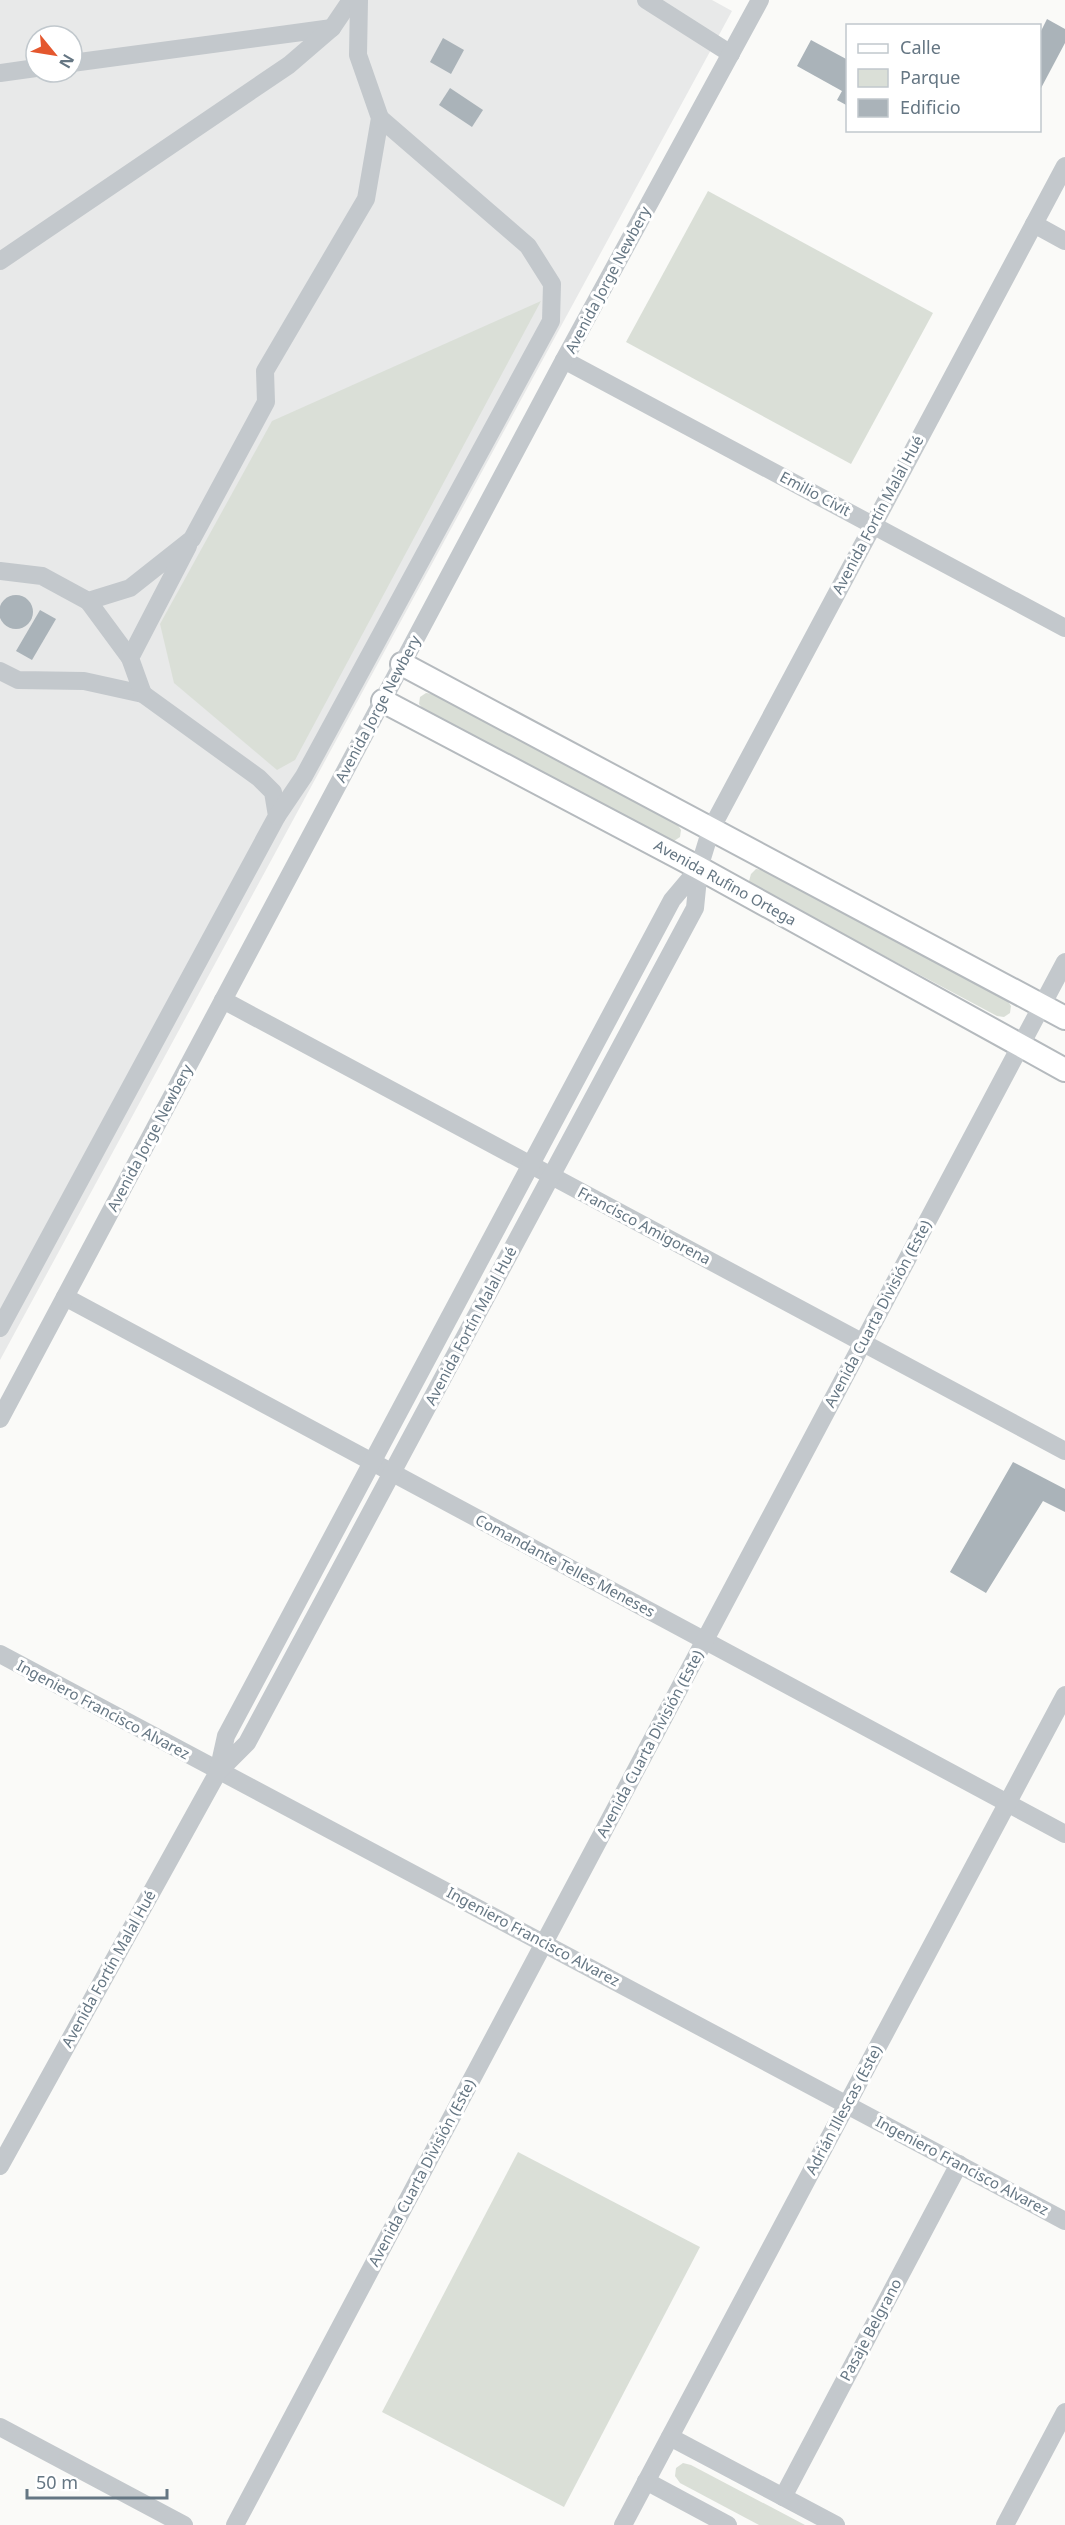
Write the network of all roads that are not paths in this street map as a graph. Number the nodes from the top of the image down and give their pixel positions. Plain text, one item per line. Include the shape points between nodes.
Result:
1 (351, 0) edge
2 (359, 0) edge
3 (646, 0) edge
4 (760, 0) edge
5 (332, 28) junction
6 (731, 54) junction
7 (84, 61) edge
8 (24, 70) edge
9 (0, 73) edge
10 (380, 118) junction
11 (1065, 166) edge
12 (1034, 224) junction
13 (1065, 241) edge
14 (0, 261) edge
15 (564, 360) junction
16 (873, 525) junction
17 (192, 539) junction
18 (0, 571) edge
19 (88, 601) junction
20 (1065, 628) edge
21 (130, 658) junction
22 (402, 664) junction
23 (0, 671) edge
24 (143, 694) junction
25 (383, 701) junction
26 (278, 816) junction
27 (711, 829) junction
28 (699, 868) junction
29 (1065, 962) edge
30 (223, 1000) junction
31 (1042, 1006) junction
32 (1065, 1018) edge
33 (1021, 1046) junction
34 (1065, 1070) edge
35 (531, 1165) junction
36 (552, 1176) junction
37 (65, 1297) junction
38 (0, 1328) edge
39 (863, 1343) junction
40 (0, 1419) edge
41 (1065, 1451) edge
42 (372, 1462) junction
43 (392, 1473) junction
44 (705, 1641) junction
45 (0, 1654) edge
46 (1065, 1695) edge
47 (218, 1772) junction
48 (1008, 1803) junction
49 (1065, 1834) edge
50 (544, 1943) junction
51 (847, 2104) junction
52 (959, 2164) junction
53 (0, 2166) edge
54 (1065, 2221) edge
55 (1065, 2412) edge
56 (0, 2427) edge
57 (670, 2436) junction
58 (646, 2481) junction
59 (783, 2497) junction
60 (184, 2525) edge
61 (235, 2525) edge
62 (623, 2525) edge
63 (728, 2525) edge
64 (836, 2525) edge
65 (1005, 2525) edge

1 - 5 street
2 - 10 street via 358,56
3 - 6 street
4 - 6 street, Avenida Jorge Newbery
5 - 7 street
5 - 14 street via 289,65
6 - 15 street, Avenida Jorge Newbery
8 - 9 street
10 - 17 street via 366,199 265,371 266,402
10 - 26 street via 528,246 552,284 551,321 304,776
11 - 12 street, Avenida Fortín Malal Hué
12 - 13 street
12 - 16 street, Avenida Fortín Malal Hué
15 - 16 street, Emilio Civit
15 - 22 street, Avenida Jorge Newbery
16 - 20 street, Emilio Civit
16 - 27 street, Avenida Fortín Malal Hué
17 - 19 street via 130,588
17 - 21 street
18 - 19 street via 42,576
19 - 21 street
21 - 24 street
22 - 25 street, Avenida Jorge Newbery
22 - 27 main road
23 - 24 street via 18,680 84,681
24 - 26 street via 259,778 273,792
25 - 28 main road, Avenida Rufino Ortega
25 - 30 street, Avenida Jorge Newbery
26 - 38 street
27 - 28 street, Avenida Fortín Malal Hué
27 - 31 main road
28 - 33 main road, Avenida Rufino Ortega
28 - 35 street, Avenida Fortín Malal Hué via 672,900
28 - 36 street, Avenida Fortín Malal Hué via 695,908
29 - 31 street, Avenida Cuarta División (Este)
30 - 35 street, Francisco Amigorena
30 - 37 street, Avenida Jorge Newbery
31 - 32 main road
31 - 33 street, Avenida Cuarta División (Este)
33 - 34 main road, Avenida Rufino Ortega
33 - 39 street, Avenida Cuarta División (Este)
35 - 36 street, Francisco Amigorena
35 - 42 street, Avenida Fortín Malal Hué
36 - 39 street, Francisco Amigorena
36 - 43 street, Avenida Fortín Malal Hué
37 - 40 street, Avenida Jorge Newbery
37 - 42 street, Comandante Telles Meneses
39 - 41 street, Francisco Amigorena
39 - 44 street, Avenida Cuarta División (Este)
42 - 43 street, Comandante Telles Meneses
42 - 47 street, Avenida Fortín Malal Hué via 226,1736
43 - 44 street, Comandante Telles Meneses
43 - 47 street, Avenida Fortín Malal Hué via 247,1743
44 - 48 street, Comandante Telles Meneses
44 - 50 street, Avenida Cuarta División (Este)
45 - 47 street, Ingeniero Francisco Alvarez
46 - 48 street, Adrián Illescas (Este)
47 - 50 street, Ingeniero Francisco Alvarez
47 - 53 street, Avenida Fortín Malal Hué
48 - 49 street, Comandante Telles Meneses
48 - 51 street, Adrián Illescas (Este)
50 - 51 street, Ingeniero Francisco Alvarez
50 - 61 street, Avenida Cuarta División (Este)
51 - 52 street, Ingeniero Francisco Alvarez
51 - 57 street, Adrián Illescas (Este)
52 - 54 street, Ingeniero Francisco Alvarez
52 - 59 street, Pasaje Belgrano
55 - 65 street
56 - 60 street
57 - 58 street, Adrián Illescas (Este)
57 - 59 street
58 - 62 street, Adrián Illescas (Este)
58 - 63 street
59 - 64 street

